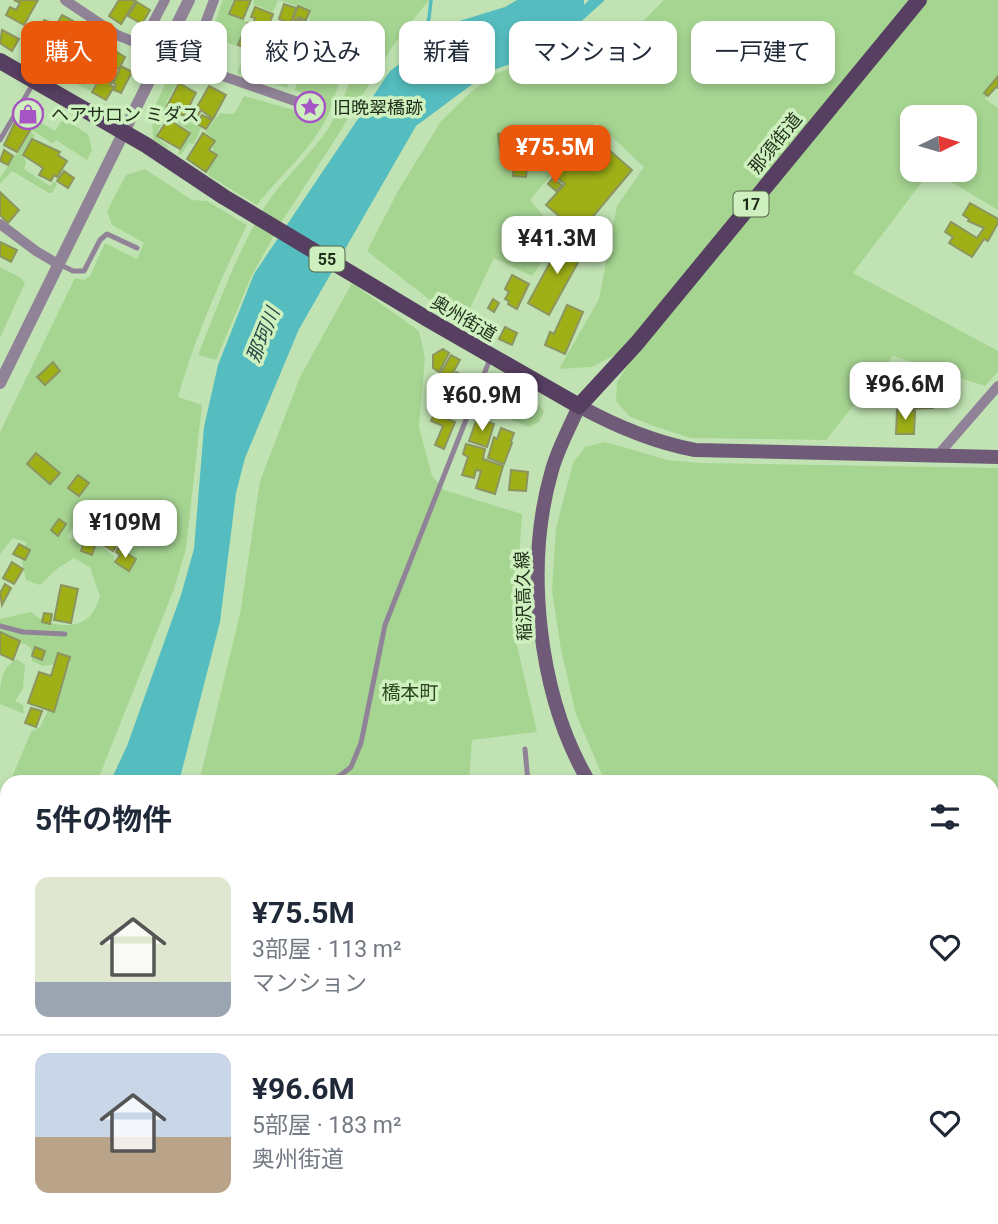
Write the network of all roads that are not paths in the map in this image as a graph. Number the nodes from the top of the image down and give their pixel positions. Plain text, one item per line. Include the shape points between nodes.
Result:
1 (65, 0) edge
2 (164, 0) edge
3 (189, 0) edge
4 (214, 0) edge
5 (919, 0) edge
6 (206, 21) edge
7 (0, 61) edge
8 (21, 74) edge
9 (227, 77) edge
10 (33, 84) edge
11 (38, 84) edge
12 (298, 102) dead end
13 (125, 132) junction
14 (0, 140) edge
15 (0, 224) edge
16 (137, 248) dead end
17 (58, 264) junction
18 (491, 356) junction
19 (0, 383) edge
20 (998, 386) edge
21 (579, 406) junction
22 (938, 455) junction
23 (998, 457) edge
24 (0, 626) edge
25 (65, 634) dead end
26 (525, 749) dead end
27 (341, 775) edge
28 (527, 775) edge
29 (585, 775) edge

1 - 2 street via 117,35 145,47
3 - 13 street
4 - 6 street
5 - 21 main road, 那須街道 / 17 via 637,343
7 - 8 main road, 奥州街道 / 55
9 - 12 street
10 - 14 lane
11 - 13 main road, 奥州街道 / 55
13 - 17 street
13 - 18 main road, 奥州街道 / 55
15 - 17 street
16 - 17 lane via 107,234 84,271
17 - 19 street
18 - 21 main road, 奥州街道 / 55
18 - 27 lane via 384,625 361,743 351,767
20 - 22 street
21 - 22 main road, 奥州街道 via 622,429 695,450
21 - 29 main road, 稲沢高久線 via 547,491 538,593 548,676 558,715
22 - 23 main road, 奥州街道
24 - 25 lane
26 - 28 lane

